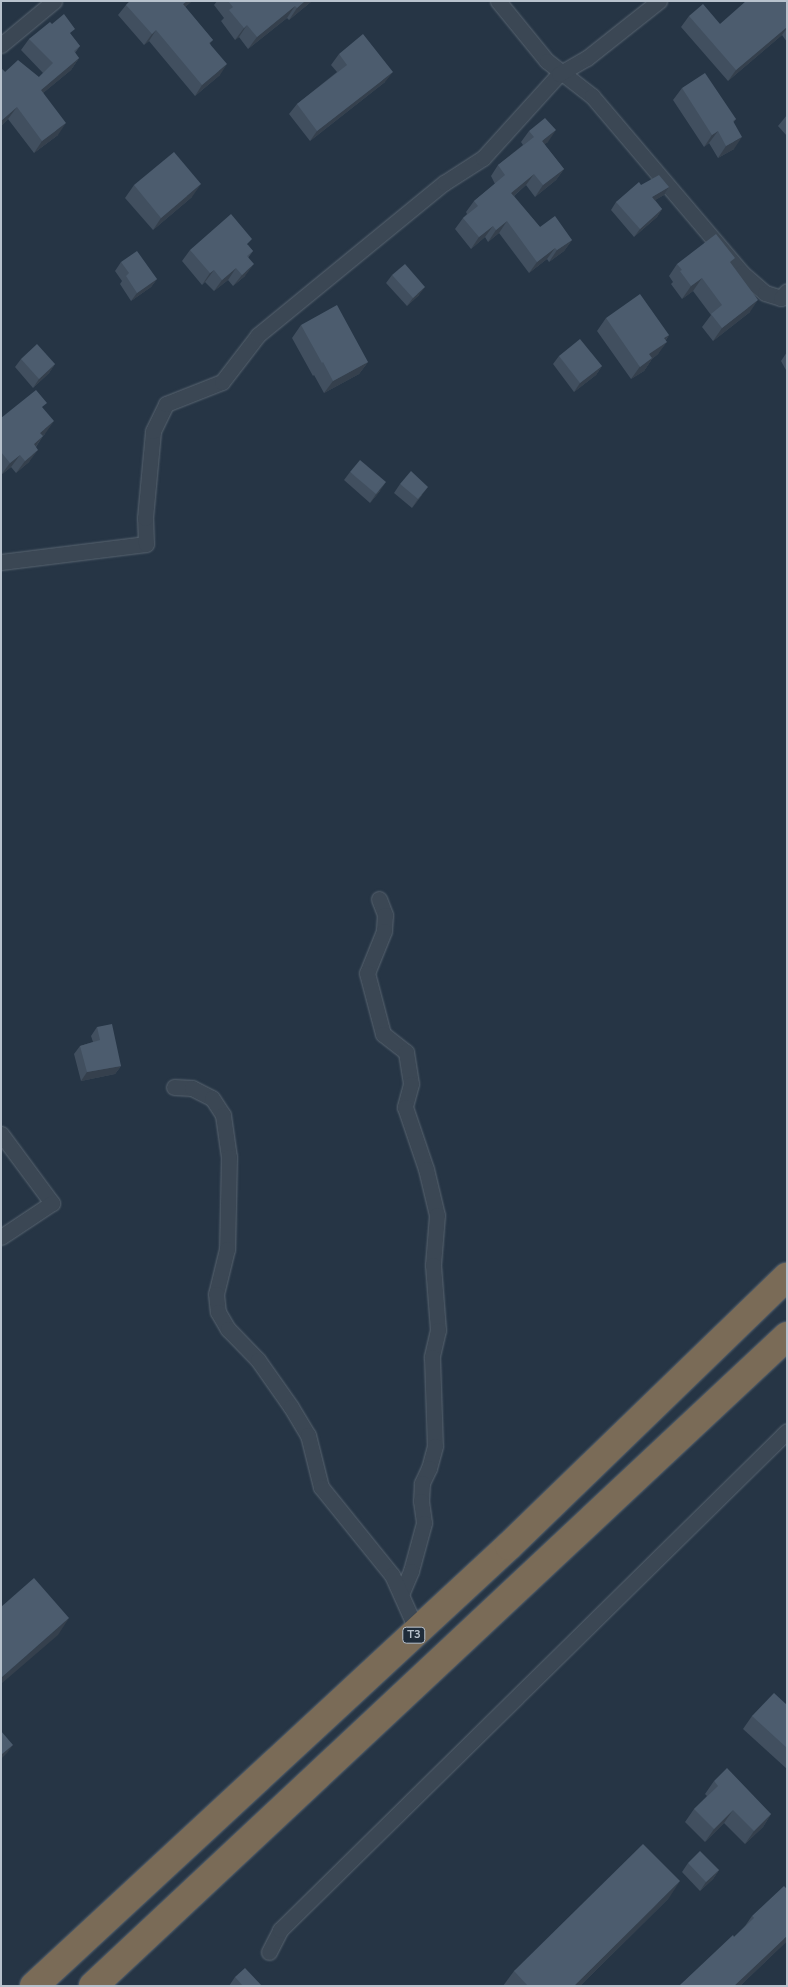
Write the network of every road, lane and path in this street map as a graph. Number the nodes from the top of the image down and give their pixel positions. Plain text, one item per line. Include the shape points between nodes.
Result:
1 (54, 1) edge
2 (498, 1) edge
3 (658, 1) edge
4 (1, 45) edge
5 (562, 72) junction
6 (787, 291) edge
7 (1, 562) edge
8 (379, 899) dead end
9 (174, 1087) dead end
10 (1, 1134) edge
11 (1, 1237) edge
12 (787, 1277) edge
13 (787, 1336) edge
14 (787, 1431) edge
15 (401, 1594) junction
16 (417, 1631) junction
17 (269, 1952) dead end
18 (34, 1986) edge
19 (93, 1986) edge

1 - 4 street
2 - 5 street via 547,61
3 - 5 street via 588,58
5 - 6 street via 592,96 742,273 765,293 781,298
5 - 7 street via 483,158 444,183 258,335 222,382 166,404 153,431 145,518 146,544
8 - 15 street via 385,916 384,931 367,973 383,1034 406,1052 411,1084 405,1108 426,1169 437,1215 433,1265 438,1330 432,1357 436,1446 422,1483 424,1523
9 - 15 street via 192,1088 212,1098 223,1115 229,1157 228,1222 227,1249 216,1294 218,1312 291,1407 308,1435 321,1487 392,1575
10 - 11 street via 52,1203
12 - 16 highway, T3
13 - 19 highway
14 - 17 street via 280,1930
15 - 16 street
16 - 18 highway, T3

